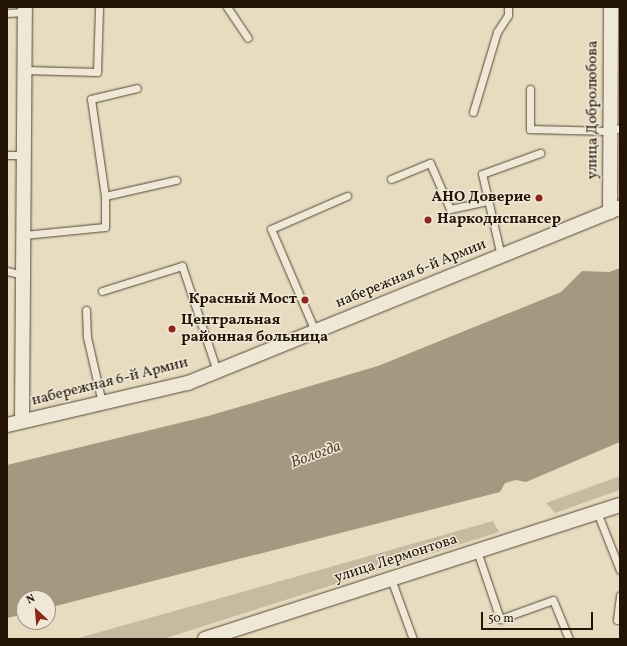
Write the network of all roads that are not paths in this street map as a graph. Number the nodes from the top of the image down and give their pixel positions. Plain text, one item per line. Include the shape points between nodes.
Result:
1 (99, 7) edge
2 (227, 7) edge
3 (508, 7) edge
4 (610, 7) edge
5 (25, 10) edge
6 (7, 13) edge
7 (248, 38) dead end
8 (25, 70) junction
9 (137, 88) dead end
10 (530, 89) dead end
11 (473, 112) dead end
12 (615, 130) edge
13 (540, 153) dead end
14 (7, 154) edge
15 (24, 155) junction
16 (391, 179) dead end
17 (176, 180) dead end
18 (105, 196) junction
19 (347, 196) dead end
20 (488, 201) junction
21 (615, 210) edge
22 (24, 235) junction
23 (500, 256) junction
24 (7, 272) edge
25 (24, 275) junction
26 (102, 291) dead end
27 (86, 310) dead end
28 (315, 331) junction
29 (217, 371) junction
30 (102, 403) junction
31 (22, 421) junction
32 (7, 425) edge
33 (620, 505) edge
34 (597, 512) junction
35 (476, 551) junction
36 (620, 570) edge
37 (391, 579) junction
38 (620, 595) edge
39 (617, 620) dead end
40 (205, 639) edge
41 (412, 639) edge
42 (569, 639) edge

1 - 8 lane via 97,72
2 - 7 lane
3 - 11 lane via 508,15 496,32
4 - 12 street, улица Добролюбова
5 - 6 lane
5 - 8 street
8 - 15 street
9 - 18 lane via 91,99
10 - 12 lane via 530,129
12 - 21 street, улица Добролюбова
13 - 20 lane via 482,174
14 - 15 lane
15 - 22 street
16 - 20 lane via 430,163 450,209
17 - 18 lane
18 - 22 lane via 104,227
19 - 28 lane via 271,229
20 - 23 lane
21 - 23 street, набережная 6-й Армии
22 - 25 street
23 - 28 street, набережная 6-й Армии
24 - 25 lane
25 - 31 street
26 - 29 lane via 182,266
27 - 30 lane via 87,337
28 - 29 street, набережная 6-й Армии
29 - 30 street, набережная 6-й Армии via 188,383
30 - 31 street, набережная 6-й Армии
31 - 32 street, набережная 6-й Армии
33 - 34 street, улица Лермонтова
34 - 35 street, улица Лермонтова
34 - 36 lane
35 - 37 street, улица Лермонтова
35 - 42 lane via 500,619 553,600
37 - 40 street, улица Лермонтова
37 - 41 lane
38 - 39 lane

